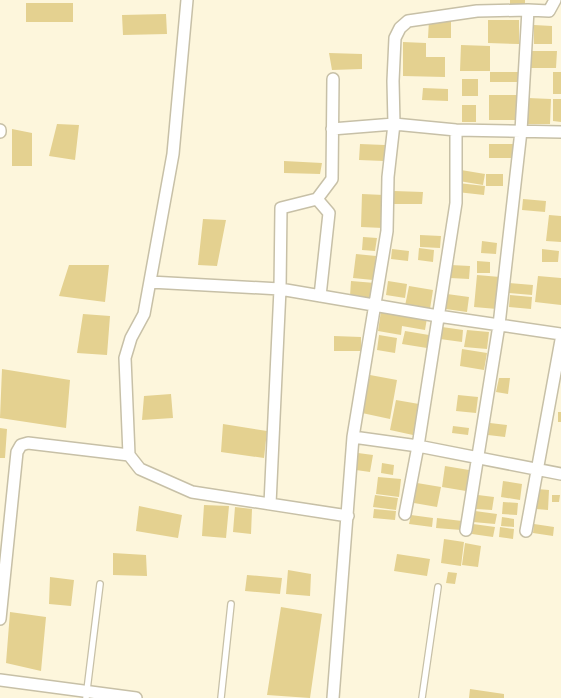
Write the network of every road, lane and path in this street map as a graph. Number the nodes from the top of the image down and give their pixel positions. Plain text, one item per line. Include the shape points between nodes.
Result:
1 (187, 0) edge
2 (556, 4) edge
3 (528, 10) junction
4 (333, 79) dead end
5 (394, 124) junction
6 (332, 129) junction
7 (456, 130) junction
8 (521, 131) junction
9 (561, 132) edge
10 (316, 199) junction
11 (150, 282) junction
12 (280, 289) junction
13 (320, 296) junction
14 (376, 304) junction
15 (438, 316) junction
16 (499, 325) junction
17 (561, 334) edge
18 (561, 340) edge
19 (353, 437) junction
20 (418, 446) junction
21 (129, 455) junction
22 (478, 458) junction
23 (538, 469) junction
24 (561, 474) edge
25 (270, 504) junction
26 (404, 514) dead end
27 (348, 516) junction
28 (466, 530) dead end
29 (526, 531) dead end
30 (100, 584) dead end
31 (438, 587) dead end
32 (231, 604) dead end
33 (0, 619) edge
34 (0, 680) edge
35 (86, 695) edge
36 (136, 698) edge
37 (221, 698) edge
38 (333, 698) edge
39 (422, 698) edge

1 - 11 street via 174,154
2 - 3 street via 548,12
3 - 5 street via 477,11 408,21 395,38
3 - 8 street
4 - 6 street
5 - 6 street
5 - 7 street
5 - 14 street via 388,177 387,231
6 - 10 street via 332,179
7 - 8 street
7 - 15 street via 456,203
8 - 9 street
8 - 16 street
10 - 12 street via 281,208
10 - 13 street via 329,213
11 - 12 street
11 - 21 street via 144,314 125,358
12 - 13 street
12 - 25 street
13 - 14 street
14 - 15 street
14 - 19 street
15 - 16 street
15 - 20 street
16 - 17 street
16 - 22 street
18 - 23 street
19 - 20 street
19 - 27 street
20 - 22 street
20 - 26 street
21 - 25 street via 140,469 192,492
21 - 33 street via 28,442 20,445
22 - 23 street
22 - 28 street
23 - 24 street
23 - 29 street
25 - 27 street
27 - 38 street
30 - 35 lane
31 - 39 lane
32 - 37 lane
34 - 35 street
35 - 36 street

